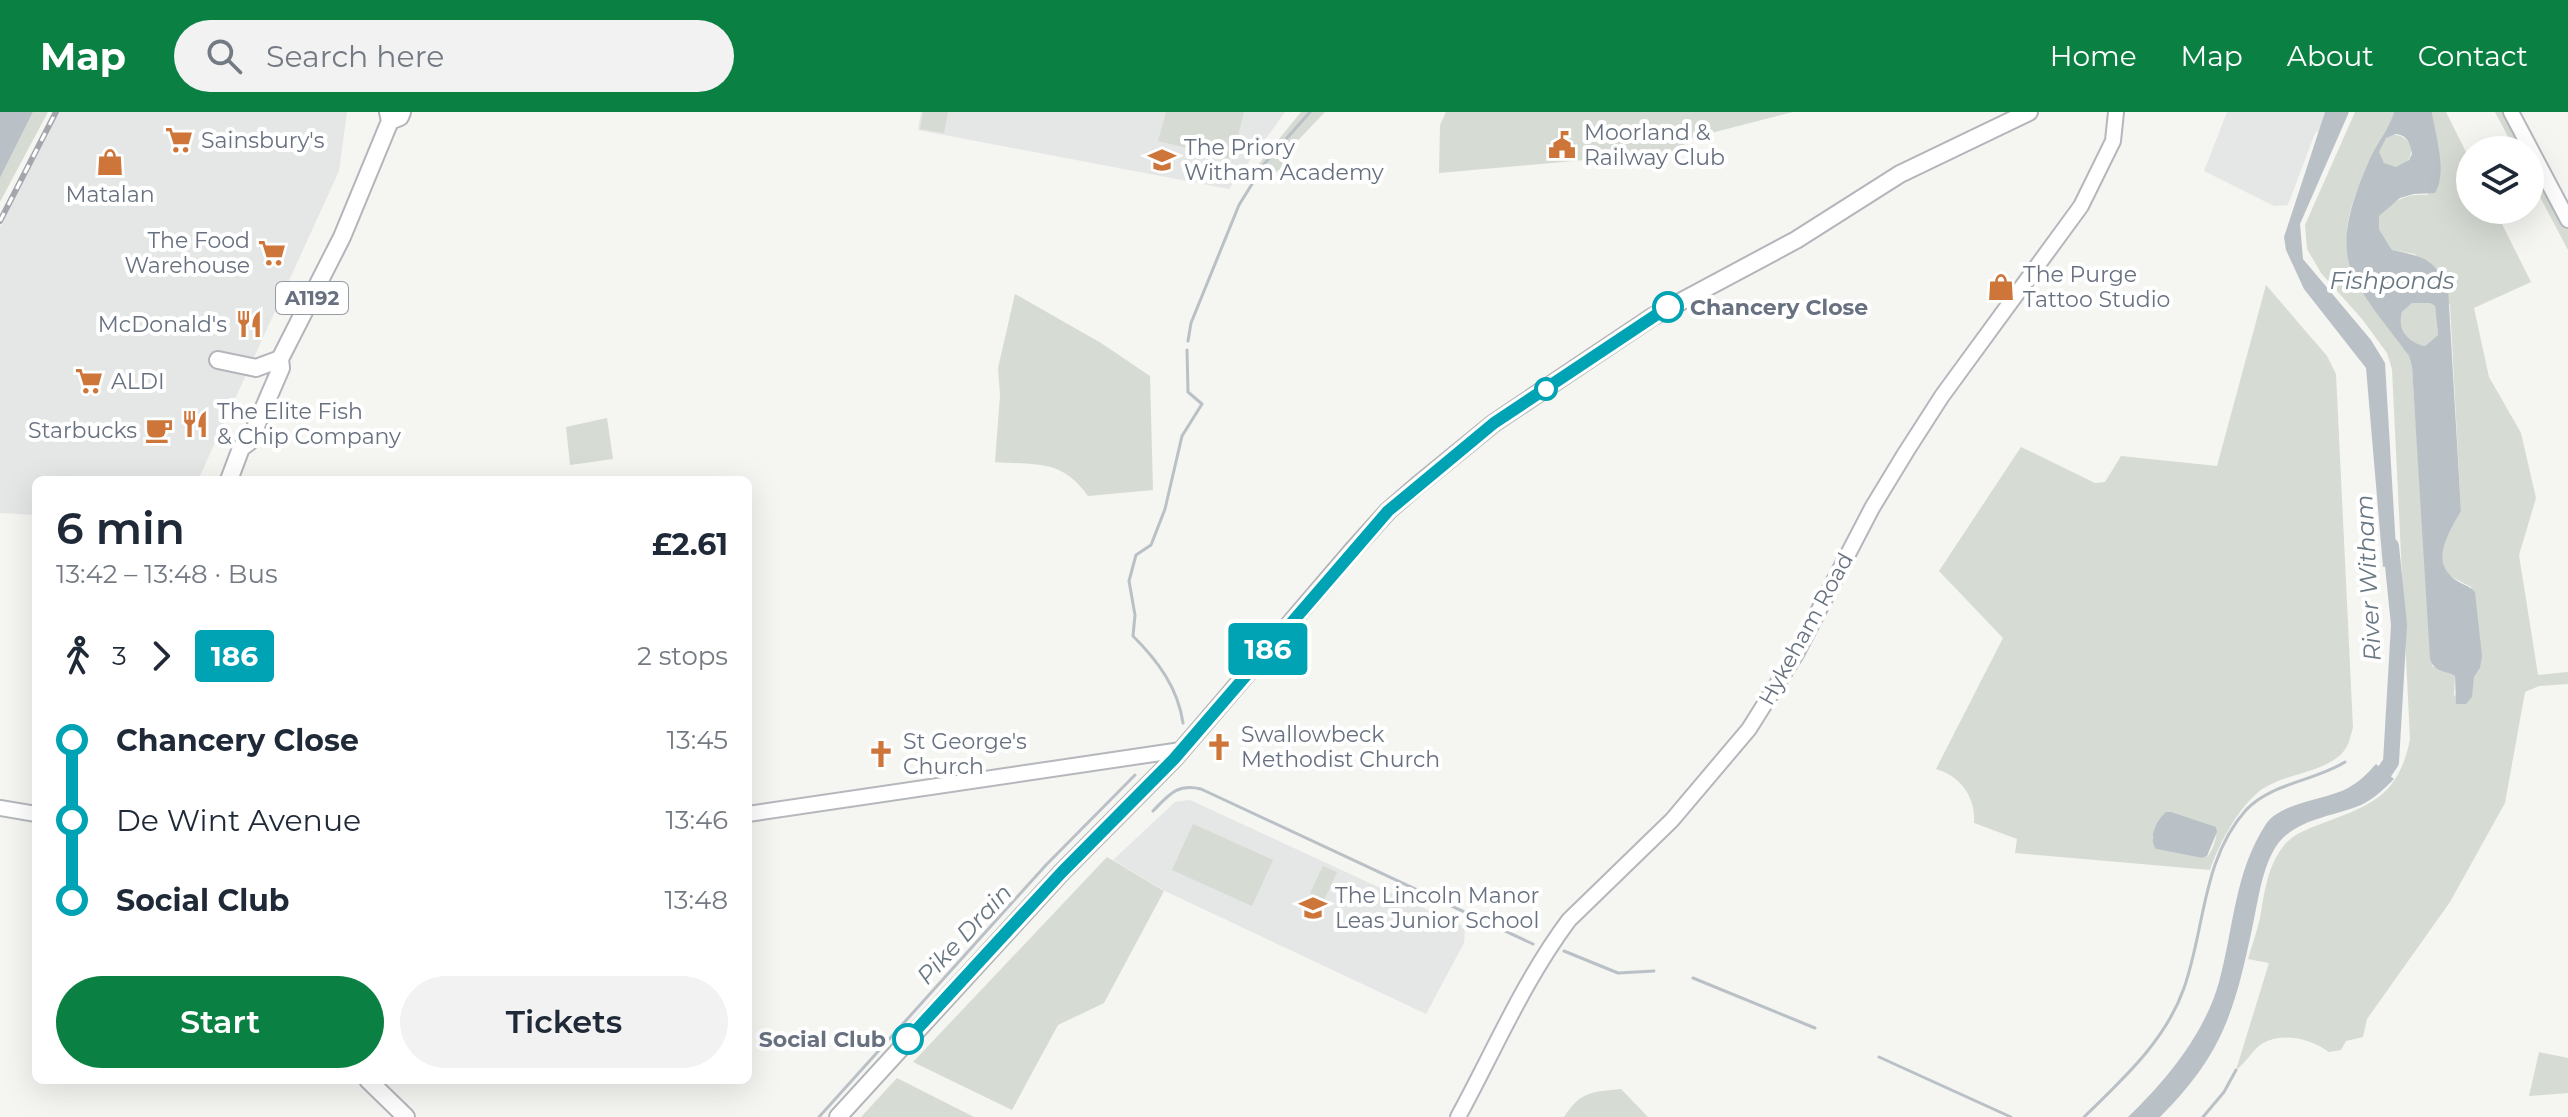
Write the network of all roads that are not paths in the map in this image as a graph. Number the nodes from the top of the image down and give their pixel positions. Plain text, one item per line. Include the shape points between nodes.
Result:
1 (2029, 112) edge
2 (2511, 112) edge
3 (2113, 113) edge
4 (393, 115) edge
5 (2568, 220) edge
6 (280, 359) junction
7 (218, 360) dead end
8 (230, 476) edge
9 (1181, 750) junction
10 (1132, 758) junction
11 (1146, 789) junction
12 (0, 808) edge
13 (32, 813) edge
14 (752, 813) edge
15 (372, 1084) edge
16 (406, 1117) edge
17 (838, 1117) edge
18 (1458, 1117) edge

1 - 9 main road via 1900,174 1775,252 1652,317 1494,423 1388,511
2 - 5 street
3 - 18 street, Hykeham Road via 2113,141 2081,206 1913,441 1749,729 1672,820 1549,946
4 - 6 main road, A1192 via 342,237
6 - 7 main road via 256,368
6 - 8 main road via 250,411
9 - 10 street
9 - 11 main road
10 - 11 street via 1147,769
10 - 14 street
11 - 17 main road via 1062,872
12 - 13 street
15 - 16 main road

